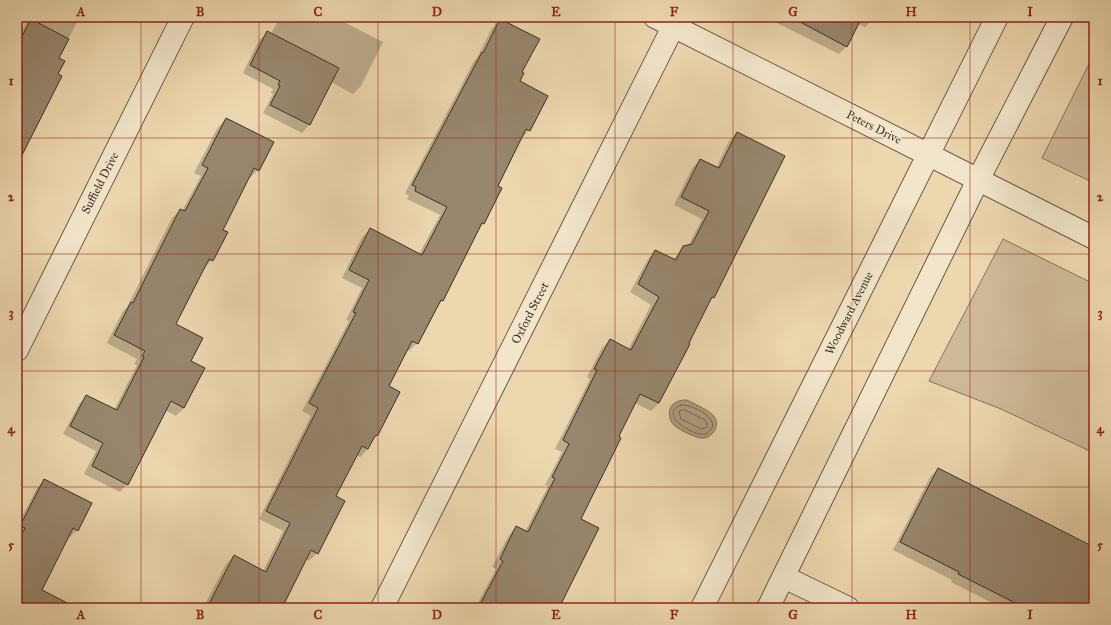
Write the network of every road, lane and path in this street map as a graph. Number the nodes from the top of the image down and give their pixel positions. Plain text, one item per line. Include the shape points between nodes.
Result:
1 (183, 17) edge
2 (997, 17) edge
3 (1062, 17) edge
4 (668, 20) edge
5 (928, 154) junction
6 (978, 180) junction
7 (1094, 238) edge
8 (17, 350) edge
9 (784, 577) junction
10 (382, 608) edge
11 (702, 608) edge
12 (768, 608) edge
13 (848, 608) edge

1 - 8 street, Suffield Drive
2 - 5 street, Woodward Avenue
3 - 6 street
4 - 5 street, Peters Drive
4 - 10 street, Oxford Street
5 - 6 street, Peters Drive
5 - 11 street, Woodward Avenue
6 - 7 street, Peters Drive
6 - 9 street
9 - 12 street
9 - 13 street

